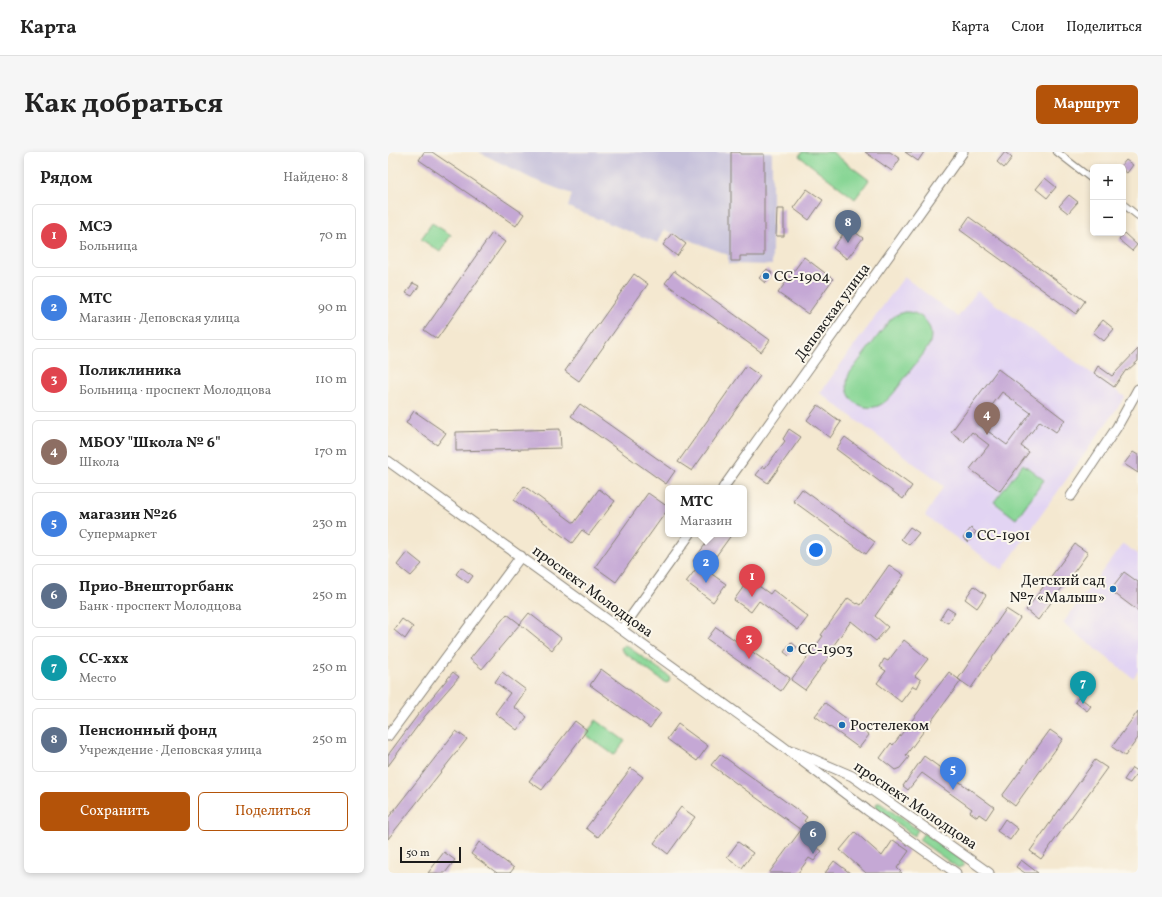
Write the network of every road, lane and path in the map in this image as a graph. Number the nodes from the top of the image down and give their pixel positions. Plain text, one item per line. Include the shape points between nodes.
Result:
1 (963, 152) edge
2 (1057, 152) edge
3 (1090, 178) edge
4 (1126, 206) edge
5 (1138, 216) edge
6 (1138, 389) edge
7 (388, 461) edge
8 (725, 485) edge
9 (1071, 496) dead end
10 (688, 537) edge
11 (520, 556) junction
12 (622, 629) junction
13 (388, 736) edge
14 (781, 745) junction
15 (956, 873) edge
16 (989, 873) edge

1 - 8 main road, Деповская улица
2 - 3 street
4 - 5 street
6 - 9 main road
7 - 11 main road, проспект Молодцова
10 - 12 main road
11 - 12 main road, проспект Молодцова
11 - 13 main road
12 - 14 main road, проспект Молодцова
14 - 15 main road, проспект Молодцова
14 - 16 main road, проспект Молодцова via 852,776

